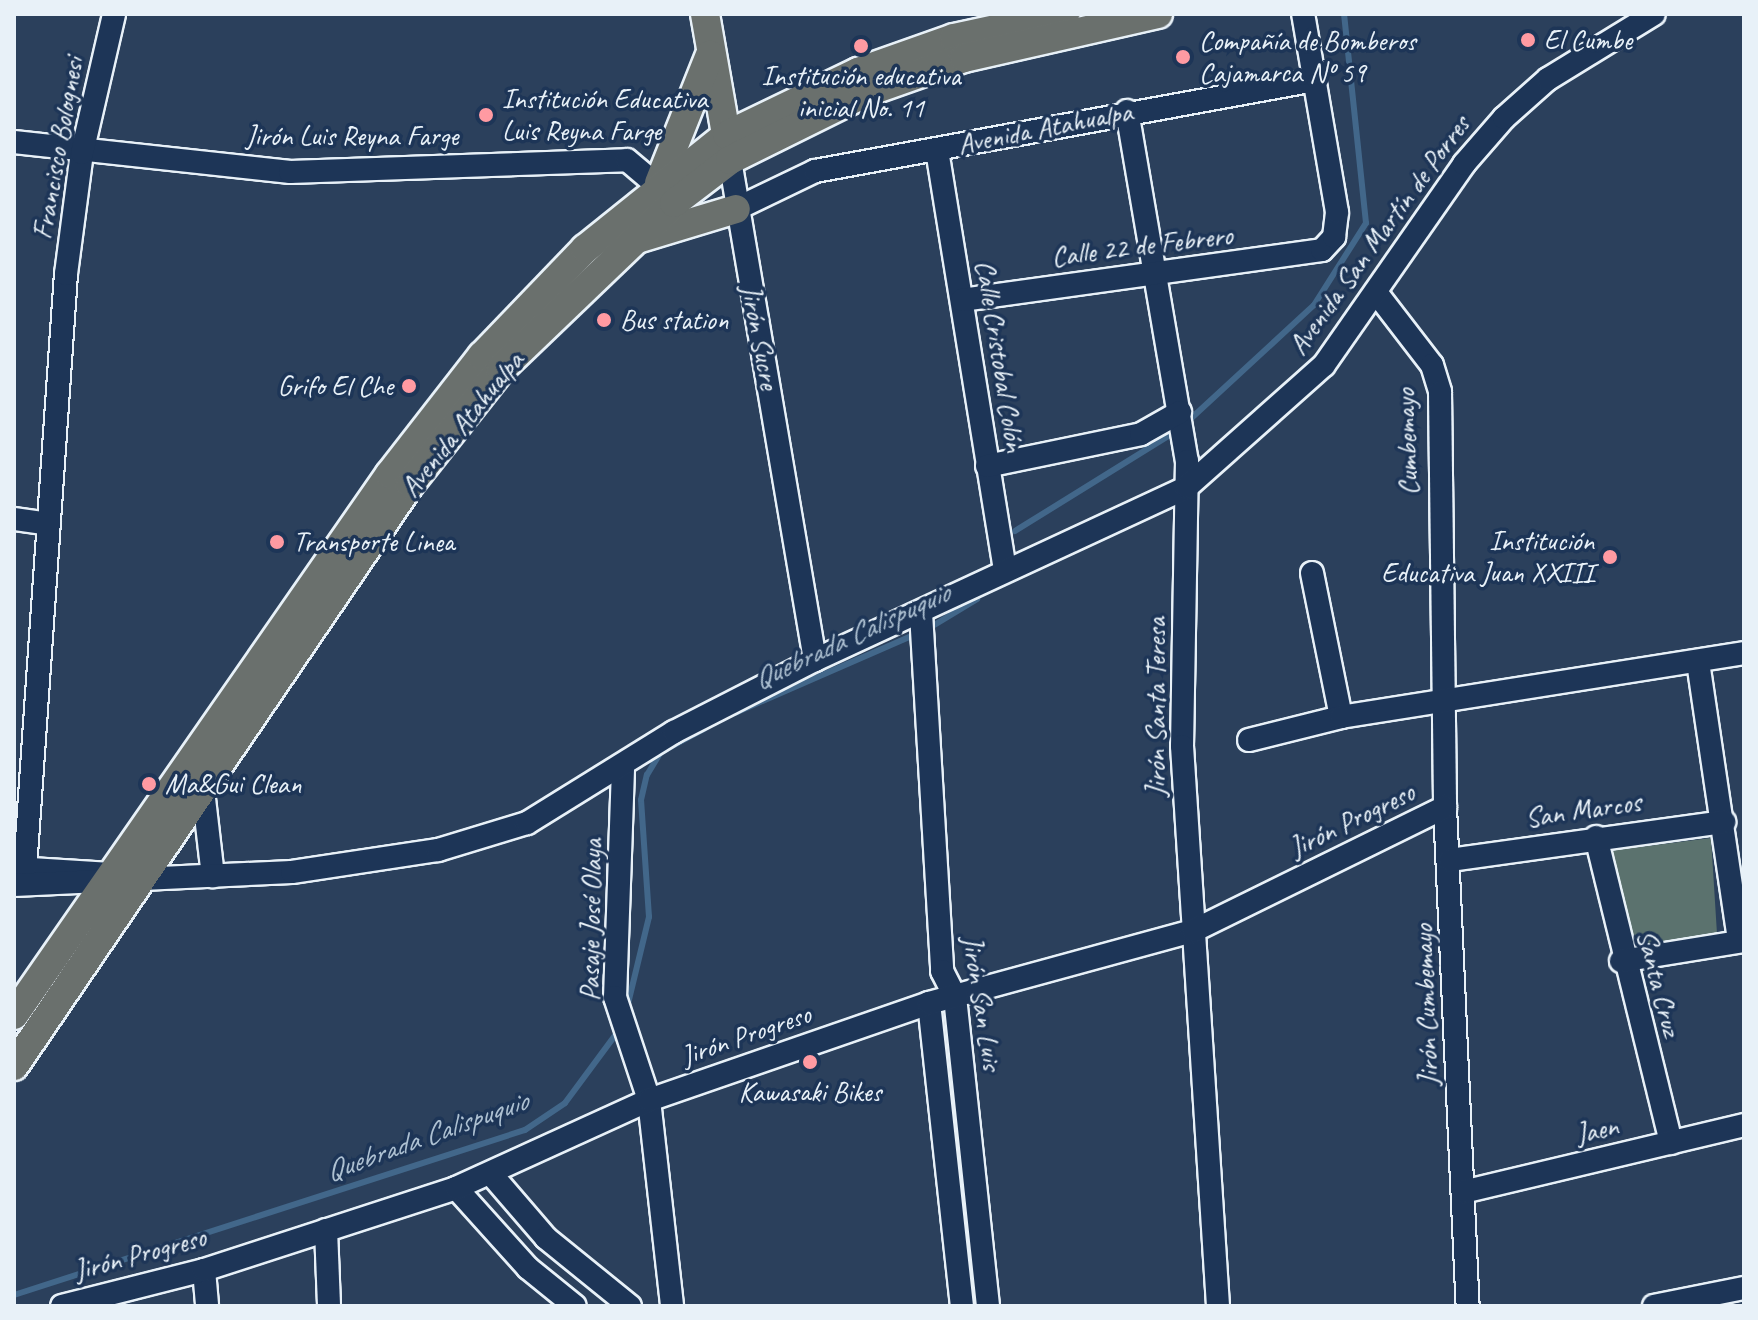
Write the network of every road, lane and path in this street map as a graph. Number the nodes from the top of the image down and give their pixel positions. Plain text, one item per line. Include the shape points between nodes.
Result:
1 (114, 14) edge
2 (705, 14) edge
3 (1065, 14) edge
4 (1158, 14) edge
5 (1303, 14) edge
6 (1654, 14) edge
7 (710, 55) junction
8 (1315, 80) junction
9 (1127, 111) junction
10 (14, 142) edge
11 (728, 148) junction
12 (937, 150) junction
13 (82, 153) junction
14 (667, 193) junction
15 (736, 209) junction
16 (639, 238) junction
17 (1154, 274) junction
18 (1378, 295) junction
19 (962, 300) junction
20 (1180, 413) junction
21 (987, 466) junction
22 (1187, 487) junction
23 (14, 519) edge
24 (49, 524) junction
25 (1005, 571) junction
26 (1312, 573) dead end
27 (922, 618) junction
28 (1744, 653) edge
29 (815, 660) junction
30 (1698, 662) junction
31 (1442, 701) junction
32 (1341, 717) junction
33 (1249, 740) dead end
34 (623, 769) junction
35 (203, 790) junction
36 (1445, 807) junction
37 (1724, 822) junction
38 (1596, 837) junction
39 (1450, 860) junction
40 (18, 874) edge
41 (213, 876) junction
42 (105, 877) junction
43 (141, 879) junction
44 (1193, 931) junction
45 (1742, 941) edge
46 (1621, 961) junction
47 (955, 997) junction
48 (929, 1003) junction
49 (14, 1015) edge
50 (14, 1066) edge
51 (649, 1100) junction
52 (1744, 1125) edge
53 (1671, 1143) junction
54 (491, 1174) junction
55 (456, 1188) junction
56 (1463, 1192) junction
57 (326, 1230) junction
58 (204, 1270) junction
59 (1730, 1296) edge
60 (94, 1301) edge
61 (62, 1306) edge
62 (207, 1306) edge
63 (329, 1306) edge
64 (575, 1306) edge
65 (630, 1306) edge
66 (672, 1306) edge
67 (962, 1306) edge
68 (988, 1306) edge
69 (1218, 1306) edge
70 (1468, 1306) edge
71 (1654, 1306) edge

1 - 13 street, Francisco Bolognesi
2 - 7 main road, Jirón Sucre
3 - 11 main road, Avenida Atahualpa via 954,38 858,72
4 - 11 main road, Avenida Atahualpa via 905,77
5 - 8 street
6 - 18 street, Avenida San Martín de Porres via 1548,79 1504,118 1464,164
7 - 11 main road, Jirón Sucre
7 - 14 main road
8 - 9 street, Avenida Atahualpa
8 - 17 street, Calle 22 de Febrero via 1337,212 1328,245 1315,254
9 - 12 street, Avenida Atahualpa
9 - 17 street, Jirón Santa Teresa
10 - 13 street, Jirón Luis Reyna Farge
11 - 14 main road, Avenida Atahualpa
11 - 15 street, Jirón Sucre
12 - 15 street, Avenida Atahualpa via 786,180
12 - 19 street, Calle Cristobal Colón
13 - 14 street, Jirón Luis Reyna Farge via 290,172 627,160
13 - 24 street, Francisco Bolognesi
14 - 16 main road, Avenida Atahualpa
14 - 42 main road, Avenida Atahualpa via 482,356
15 - 16 main road
15 - 29 street, Jirón Sucre
16 - 35 main road, Avenida Atahualpa via 492,380 410,484
17 - 19 street, Calle 22 de Febrero
17 - 20 street, Jirón Santa Teresa
18 - 22 street, Avenida San Martín de Porres via 1304,386
18 - 31 street, Cumbemayo via 1432,365 1440,392
19 - 21 street, Calle Cristobal Colón
20 - 21 street via 1141,434
20 - 22 street, Jirón Santa Teresa
21 - 25 street, Calle Cristobal Colón
22 - 25 street, Avenida San Martín de Porres
22 - 44 street, Jirón Santa Teresa via 1182,746
23 - 24 street
24 - 40 street, Francisco Bolognesi
25 - 27 street, Avenida San Martín de Porres
26 - 32 street
27 - 29 street, Avenida San Martín de Porres
27 - 47 street, Jirón San Luis via 942,971
28 - 30 street
29 - 34 street, Avenida San Martín de Porres via 674,732
30 - 31 street
30 - 37 street
31 - 32 street
31 - 36 street, Jirón Cumbemayo
32 - 33 street
34 - 41 street, Avenida San Martín de Porres via 527,823 438,850
34 - 51 street, Pasaje José Olaya via 618,1008
35 - 41 street
35 - 43 main road, Avenida Atahualpa
36 - 39 street, Jirón Cumbemayo
36 - 44 street, Jirón Progreso
37 - 38 street, San Marcos
37 - 45 street
38 - 39 street, San Marcos
38 - 46 street, Santa Cruz
39 - 56 street, Jirón Cumbemayo
40 - 42 street, Avenida San Martín de Porres
41 - 43 street, Avenida San Martín de Porres
42 - 43 street, Avenida San Martín de Porres
42 - 49 main road, Avenida Atahualpa
43 - 50 main road, Avenida Atahualpa
44 - 47 street, Jirón Progreso
44 - 69 street, Jirón Santa Teresa
45 - 46 street
46 - 53 street, Santa Cruz
47 - 48 street, Jirón Progreso
47 - 68 street, Jirón San Luis
48 - 51 street, Jirón Progreso
48 - 67 street, Jirón San Luis
51 - 54 street, Jirón Progreso
51 - 66 street, Pasaje José Olaya
52 - 53 street, Jaen
53 - 56 street, Jaen
54 - 55 street, Jirón Progreso
54 - 65 street via 546,1238
55 - 57 street, Jirón Progreso
55 - 64 street via 528,1268
56 - 70 street, Jirón Cumbemayo
57 - 58 street, Jirón Progreso
57 - 63 street
58 - 60 street, Jirón Progreso
58 - 62 street
59 - 71 street
60 - 61 street, Jirón Progreso

